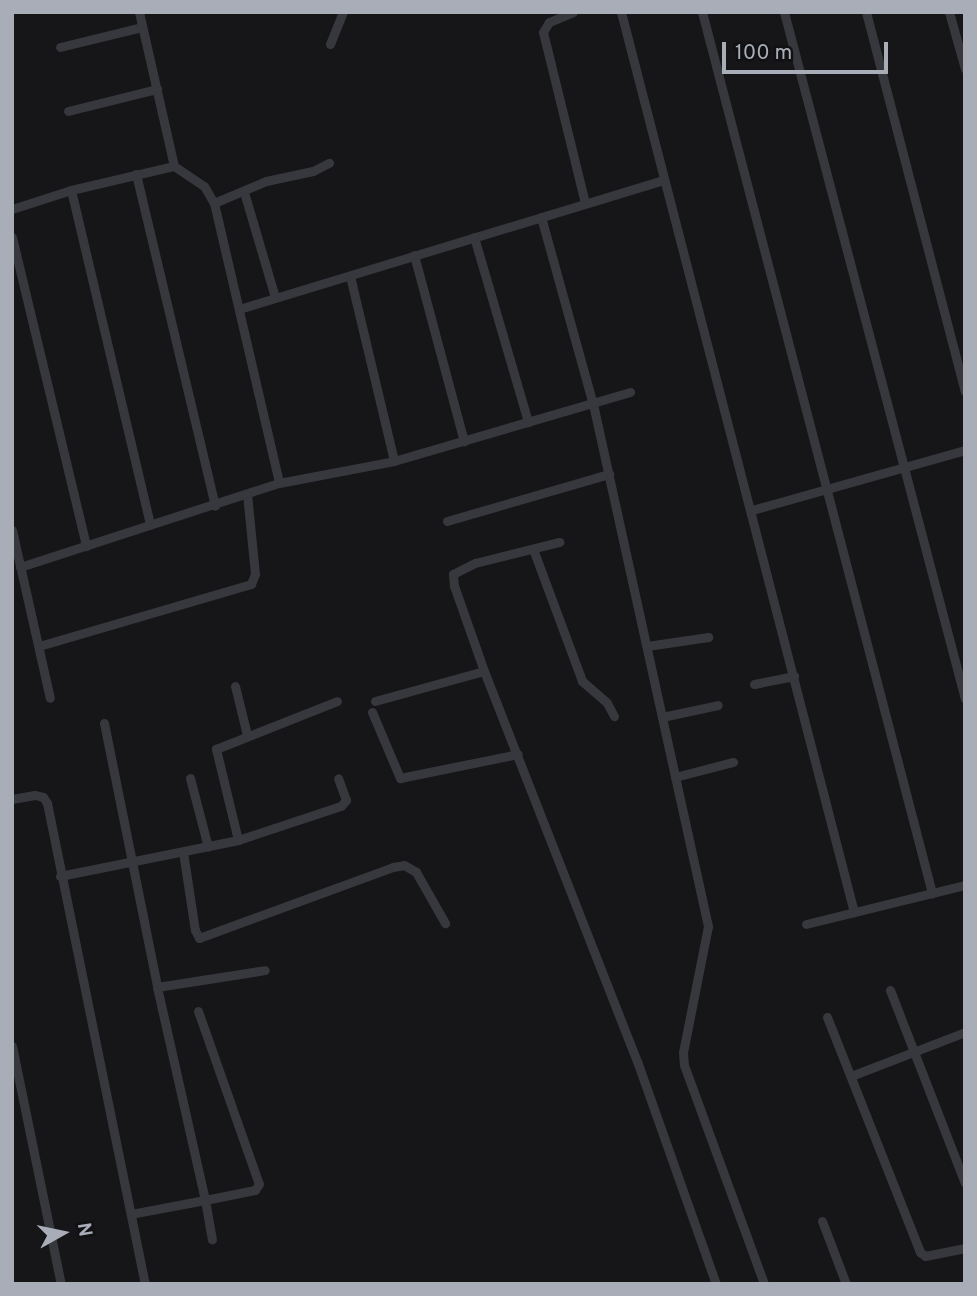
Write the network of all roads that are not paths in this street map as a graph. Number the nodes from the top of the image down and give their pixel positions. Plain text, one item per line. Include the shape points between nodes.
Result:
1 (139, 12) edge
2 (343, 12) edge
3 (573, 12) edge
4 (621, 12) edge
5 (702, 12) edge
6 (784, 12) edge
7 (866, 12) edge
8 (950, 12) edge
9 (142, 27) junction
10 (330, 44) dead end
11 (60, 47) dead end
12 (965, 69) edge
13 (157, 89) junction
14 (68, 111) dead end
15 (329, 163) dead end
16 (174, 166) junction
17 (136, 174) junction
18 (664, 180) junction
19 (71, 190) junction
20 (244, 192) junction
21 (214, 203) junction
22 (586, 203) junction
23 (12, 209) edge
24 (541, 217) junction
25 (12, 237) edge
26 (474, 237) junction
27 (414, 255) junction
28 (349, 276) junction
29 (275, 297) junction
30 (239, 309) junction
31 (965, 391) edge
32 (630, 392) dead end
33 (593, 404) junction
34 (528, 422) junction
35 (464, 441) junction
36 (965, 450) edge
37 (394, 461) junction
38 (904, 467) junction
39 (609, 474) junction
40 (279, 483) junction
41 (827, 489) junction
42 (247, 494) junction
43 (215, 506) junction
44 (752, 510) junction
45 (447, 521) dead end
46 (150, 524) junction
47 (12, 530) edge
48 (559, 542) dead end
49 (86, 546) junction
50 (533, 549) junction
51 (20, 567) junction
52 (709, 637) dead end
53 (39, 646) junction
54 (647, 646) junction
55 (484, 671) junction
56 (794, 676) junction
57 (754, 684) dead end
58 (235, 685) dead end
59 (50, 698) dead end
60 (965, 699) edge
61 (337, 701) dead end
62 (375, 701) dead end
63 (718, 705) dead end
64 (372, 712) dead end
65 (614, 716) dead end
66 (662, 717) junction
67 (104, 723) dead end
68 (247, 735) junction
69 (517, 754) junction
70 (733, 762) dead end
71 (675, 777) junction
72 (190, 778) dead end
73 (338, 778) dead end
74 (12, 799) edge
75 (238, 840) junction
76 (208, 847) junction
77 (183, 852) junction
78 (131, 864) junction
79 (60, 876) junction
80 (965, 885) edge
81 (932, 893) junction
82 (854, 912) junction
83 (445, 923) dead end
84 (806, 924) dead end
85 (265, 970) dead end
86 (157, 988) junction
87 (890, 990) dead end
88 (198, 1011) dead end
89 (827, 1017) dead end
90 (965, 1032) edge
91 (12, 1046) edge
92 (914, 1051) junction
93 (851, 1076) junction
94 (965, 1183) edge
95 (205, 1200) junction
96 (131, 1214) junction
97 (822, 1221) dead end
98 (212, 1238) dead end
99 (965, 1248) edge
100 (61, 1284) edge
101 (145, 1284) edge
102 (716, 1284) edge
103 (764, 1284) edge
104 (846, 1284) edge

1 - 9 street
2 - 10 street
3 - 22 street via 549,22 543,32
4 - 18 street
5 - 41 street
6 - 38 street
7 - 31 street
8 - 12 street
9 - 11 street
9 - 13 street
13 - 14 street
13 - 16 street
15 - 20 street
16 - 17 street
16 - 21 street via 204,186
17 - 19 street
17 - 43 street
18 - 22 street
18 - 44 street
19 - 23 street
19 - 46 street
20 - 21 street
20 - 29 street
21 - 30 street
22 - 24 street
24 - 26 street
24 - 33 street
25 - 49 street
26 - 27 street
26 - 34 street
27 - 28 street
27 - 35 street
28 - 29 street
28 - 37 street
29 - 30 street
30 - 40 street
32 - 33 street
33 - 34 street
33 - 39 street
34 - 35 street
35 - 37 street
36 - 38 street
37 - 40 street
38 - 41 street
38 - 60 street
39 - 45 street
39 - 54 street
40 - 42 street
41 - 44 street
41 - 81 street
42 - 43 street
42 - 53 street via 255,573 251,584
43 - 46 street
44 - 56 street
46 - 49 street
47 - 51 street
48 - 50 street
49 - 51 street
50 - 55 street via 475,563 453,574
50 - 65 street via 582,681 607,703
51 - 53 street
52 - 54 street
53 - 59 street
54 - 66 street
55 - 62 street
55 - 69 street
56 - 57 street
56 - 82 street
58 - 68 street
61 - 68 street
63 - 66 street
64 - 69 street via 400,778
66 - 71 street
67 - 78 street
68 - 75 street via 216,749
69 - 102 street via 637,1061
70 - 71 street
71 - 103 street via 708,926 684,1065
72 - 76 street
73 - 75 street via 346,800 341,806
74 - 79 street via 35,795 47,803
75 - 76 street
76 - 77 street
77 - 78 street
77 - 83 street via 199,938 404,865 416,872
78 - 79 street
78 - 86 street
79 - 96 street
80 - 81 street
81 - 82 street
82 - 84 street
85 - 86 street
86 - 95 street
87 - 92 street
88 - 95 street via 259,1184 255,1190
89 - 93 street
90 - 92 street
91 - 100 street
92 - 93 street
92 - 94 street
93 - 99 street via 920,1252 925,1256
95 - 96 street
95 - 98 street
96 - 101 street
97 - 104 street

